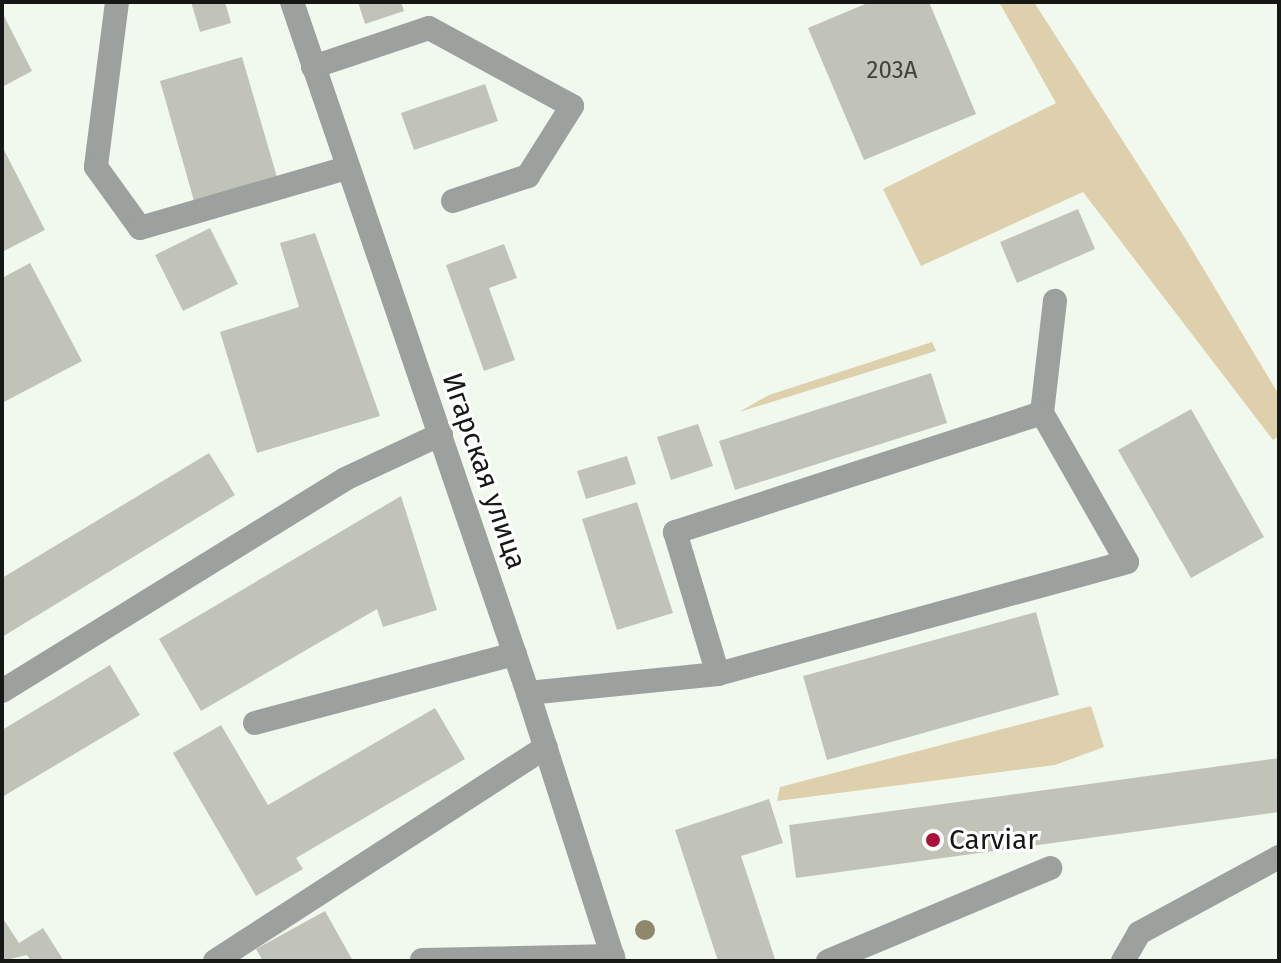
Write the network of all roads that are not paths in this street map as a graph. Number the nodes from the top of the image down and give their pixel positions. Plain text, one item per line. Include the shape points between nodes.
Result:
1 (117, 2) edge
2 (292, 2) edge
3 (313, 67) junction
4 (346, 168) junction
5 (453, 201) dead end
6 (1055, 301) dead end
7 (1042, 413) junction
8 (441, 434) junction
9 (515, 654) junction
10 (718, 674) junction
11 (2, 691) edge
12 (528, 693) junction
13 (255, 723) dead end
14 (546, 747) junction
15 (1279, 857) edge
16 (1050, 868) dead end
17 (614, 958) edge
18 (422, 960) edge
19 (215, 961) edge
20 (828, 961) edge
21 (1123, 961) edge

1 - 4 street via 96,167 140,228
2 - 3 street, Игарская улица
3 - 4 street, Игарская улица
3 - 5 street via 429,28 572,106 528,176
4 - 8 street, Игарская улица
6 - 7 street
7 - 10 street via 675,532
7 - 10 street via 1127,562
8 - 9 street, Игарская улица
8 - 11 street via 345,479
9 - 12 street, Игарская улица
9 - 13 street
10 - 12 street
12 - 14 street, Игарская улица
14 - 17 street, Игарская улица
14 - 19 street
15 - 21 street via 1139,933
16 - 20 street
17 - 18 street

